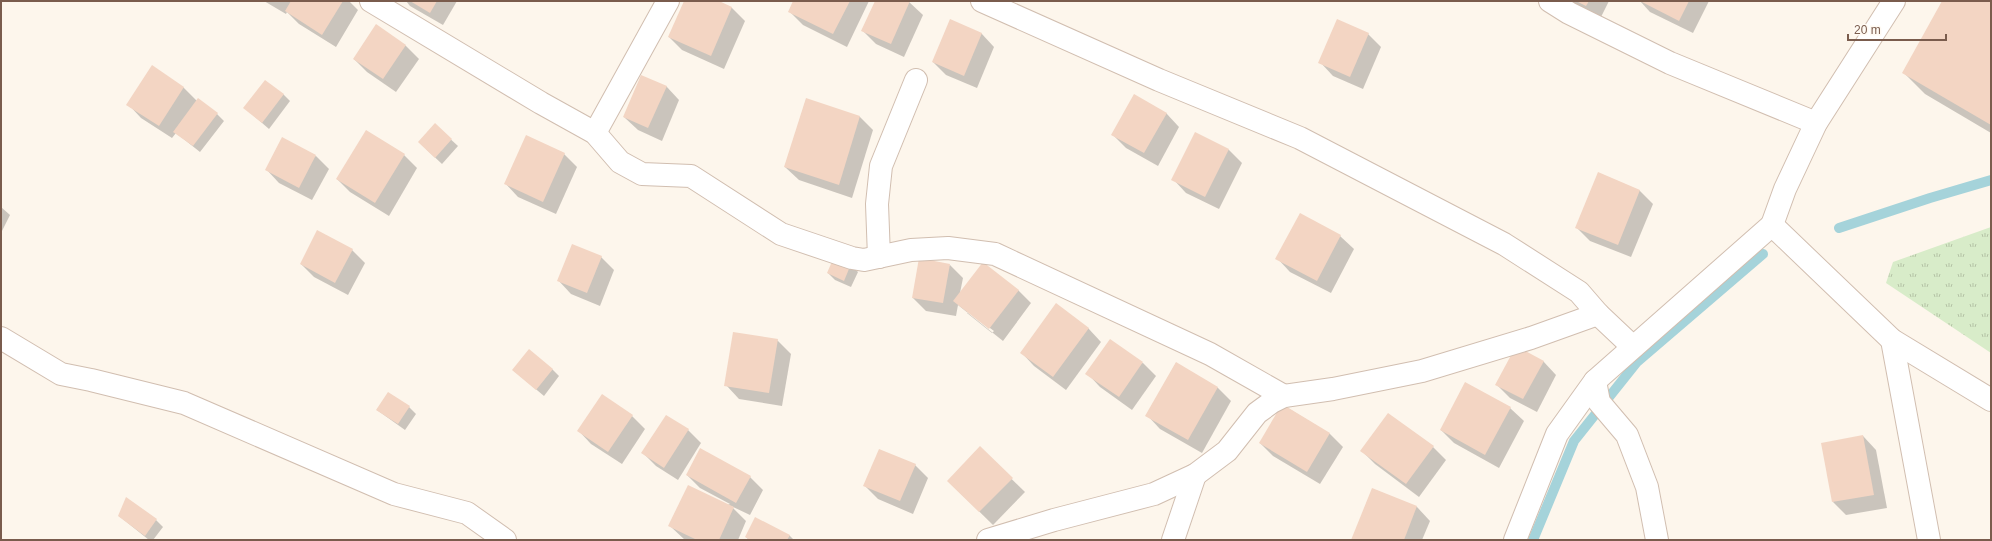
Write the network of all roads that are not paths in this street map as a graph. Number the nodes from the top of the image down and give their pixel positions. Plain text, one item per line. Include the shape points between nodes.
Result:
1 (372, 1) edge
2 (668, 1) edge
3 (982, 1) edge
4 (1550, 1) edge
5 (1894, 1) edge
6 (916, 80) dead end
7 (1816, 123) junction
8 (595, 133) junction
9 (1772, 225) junction
10 (879, 257) junction
11 (1598, 314) junction
12 (1, 338) edge
13 (1892, 340) junction
14 (1633, 347) junction
15 (1595, 381) junction
16 (1284, 396) junction
17 (1991, 400) edge
18 (1195, 475) junction
19 (505, 540) edge
20 (988, 540) edge
21 (1173, 540) edge
22 (1515, 540) edge
23 (1657, 540) edge
24 (1929, 540) edge

1 - 8 street via 541,104
2 - 8 street
3 - 11 street via 1159,80 1300,138 1504,244 1579,292
4 - 7 street via 1670,63
5 - 7 street
6 - 10 street via 881,166 877,204
7 - 9 street via 1785,189
8 - 10 street via 620,162 642,174 691,176 781,234 852,258 864,260
9 - 13 street
9 - 14 street
10 - 16 street via 911,250 948,248 995,254 1210,354
11 - 14 street
11 - 16 street via 1531,338 1422,371
12 - 19 street via 61,374 184,403 394,494 467,512
13 - 17 street
13 - 24 street
14 - 15 street
15 - 22 street via 1557,434
15 - 23 street via 1599,402 1627,435 1647,486
16 - 18 street via 1257,413 1227,451
18 - 20 street via 1154,494
18 - 21 street

